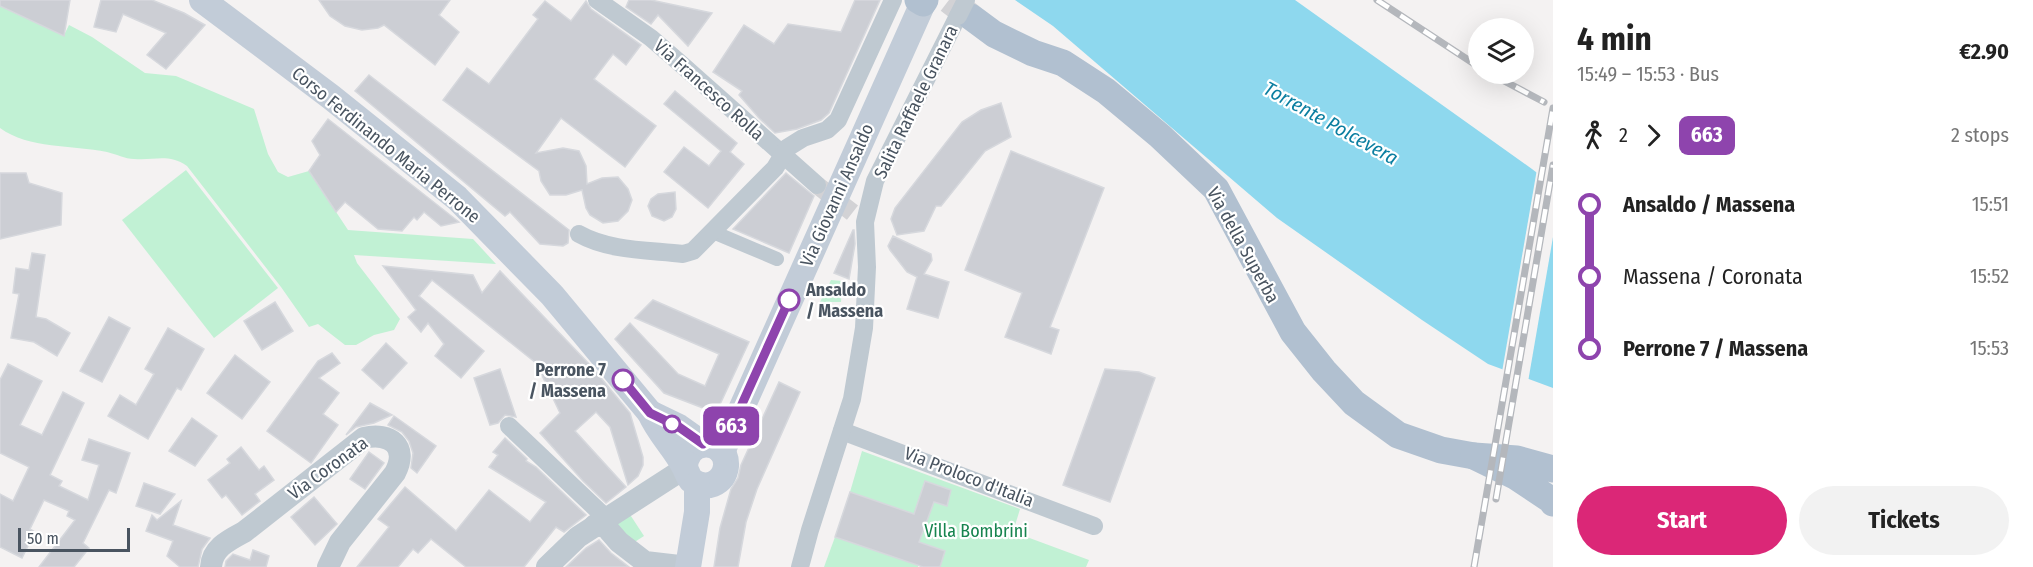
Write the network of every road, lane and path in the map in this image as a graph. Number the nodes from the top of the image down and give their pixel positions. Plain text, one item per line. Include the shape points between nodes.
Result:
1 (202, 0) edge
2 (597, 0) edge
3 (893, 0) edge
4 (922, 1) edge
5 (965, 11) edge
6 (886, 19) junction
7 (782, 155) junction
8 (817, 185) tunnel mouth
9 (713, 232) junction
10 (579, 234) dead end
11 (777, 259) dead end
12 (662, 422) junction
13 (509, 426) dead end
14 (842, 430) junction
15 (712, 448) junction
16 (1474, 456) junction
17 (1553, 469) edge
18 (697, 479) junction
19 (1553, 503) edge
20 (600, 521) junction
21 (1095, 526) dead end
22 (211, 567) edge
23 (328, 567) edge
24 (547, 567) edge
25 (688, 567) edge
26 (800, 567) edge

1 - 12 main road, Corso Ferdinando Maria Perrone via 457,198 552,295
2 - 7 street, Via Francesco Rolla via 651,38
3 - 6 street
4 - 6 street
4 - 15 main road, Via Giovanni Ansaldo via 733,424
5 - 14 street, Salita Raffaele Granara via 875,181 861,219 867,267 864,328 857,378
5 - 16 main road, Via della Superba via 994,34 1063,63 1106,91 1215,189 1293,332 1354,404 1398,435 1441,450
6 - 7 street via 838,120 827,130 803,138
7 - 8 street, Via Francesco Rolla
7 - 9 street via 775,168
9 - 10 street via 693,251 683,254 596,242
9 - 11 street
12 - 15 main road
12 - 18 main road
13 - 20 street
14 - 21 street, Via Proloco d'Italia
14 - 26 street, Salita Raffaele Granara
15 - 18 main road via 695,447 689,453 686,460
15 - 18 main road via 725,459 723,476 718,482
16 - 17 main road, Via della Superba via 1516,459
16 - 19 main road, Via della Superba via 1527,484
18 - 20 street
18 - 25 main road via 697,512
20 - 24 street
20 - 25 street via 645,562
22 - 23 street, Via Coronata via 211,560 222,544 244,532 357,443 375,435 387,437 396,443 398,466 340,542

